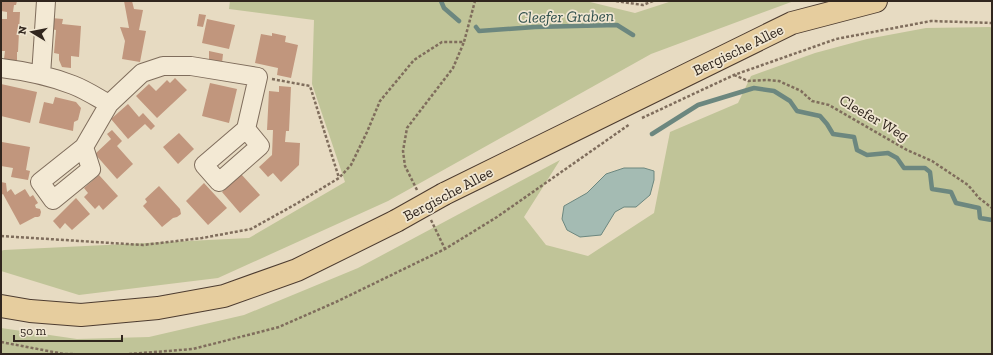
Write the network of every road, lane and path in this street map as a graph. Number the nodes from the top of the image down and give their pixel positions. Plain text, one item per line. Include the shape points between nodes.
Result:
1 (46, 1) edge
2 (475, 1) edge
3 (616, 1) edge
4 (653, 1) edge
5 (876, 1) edge
6 (992, 23) edge
7 (464, 42) junction
8 (1, 68) edge
9 (41, 75) junction
10 (734, 75) junction
11 (258, 77) junction
12 (109, 104) junction
13 (637, 121) dead end
14 (630, 124) dead end
15 (246, 129) dead end
16 (84, 146) dead end
17 (339, 178) junction
18 (418, 194) dead end
19 (992, 208) edge
20 (428, 214) dead end
21 (1, 236) edge
22 (445, 249) junction
23 (1, 306) edge
24 (1, 342) edge
25 (75, 354) edge
26 (129, 354) edge

1 - 9 street
2 - 7 path
3 - 4 path via 643,5
5 - 23 main road, Bergische Allee, bridge via 792,23 444,194 297,270 224,296 158,308 81,315
6 - 10 path via 931,21 836,39
7 - 17 path via 442,42 414,60 380,101 351,165
7 - 18 path via 453,68 407,128 403,151 405,166
8 - 9 street
9 - 12 street via 74,86
10 - 13 path
10 - 19 path, Cleefer Weg via 748,81 779,81 801,91 812,101 829,105 907,150 932,161 968,185
11 - 12 street via 191,66 163,66 142,73
11 - 15 street
11 - 17 path via 310,86
12 - 16 street
14 - 22 path via 497,217
17 - 21 path via 251,229 202,238 143,245
20 - 22 path
22 - 26 path via 279,327 193,349
24 - 25 path

